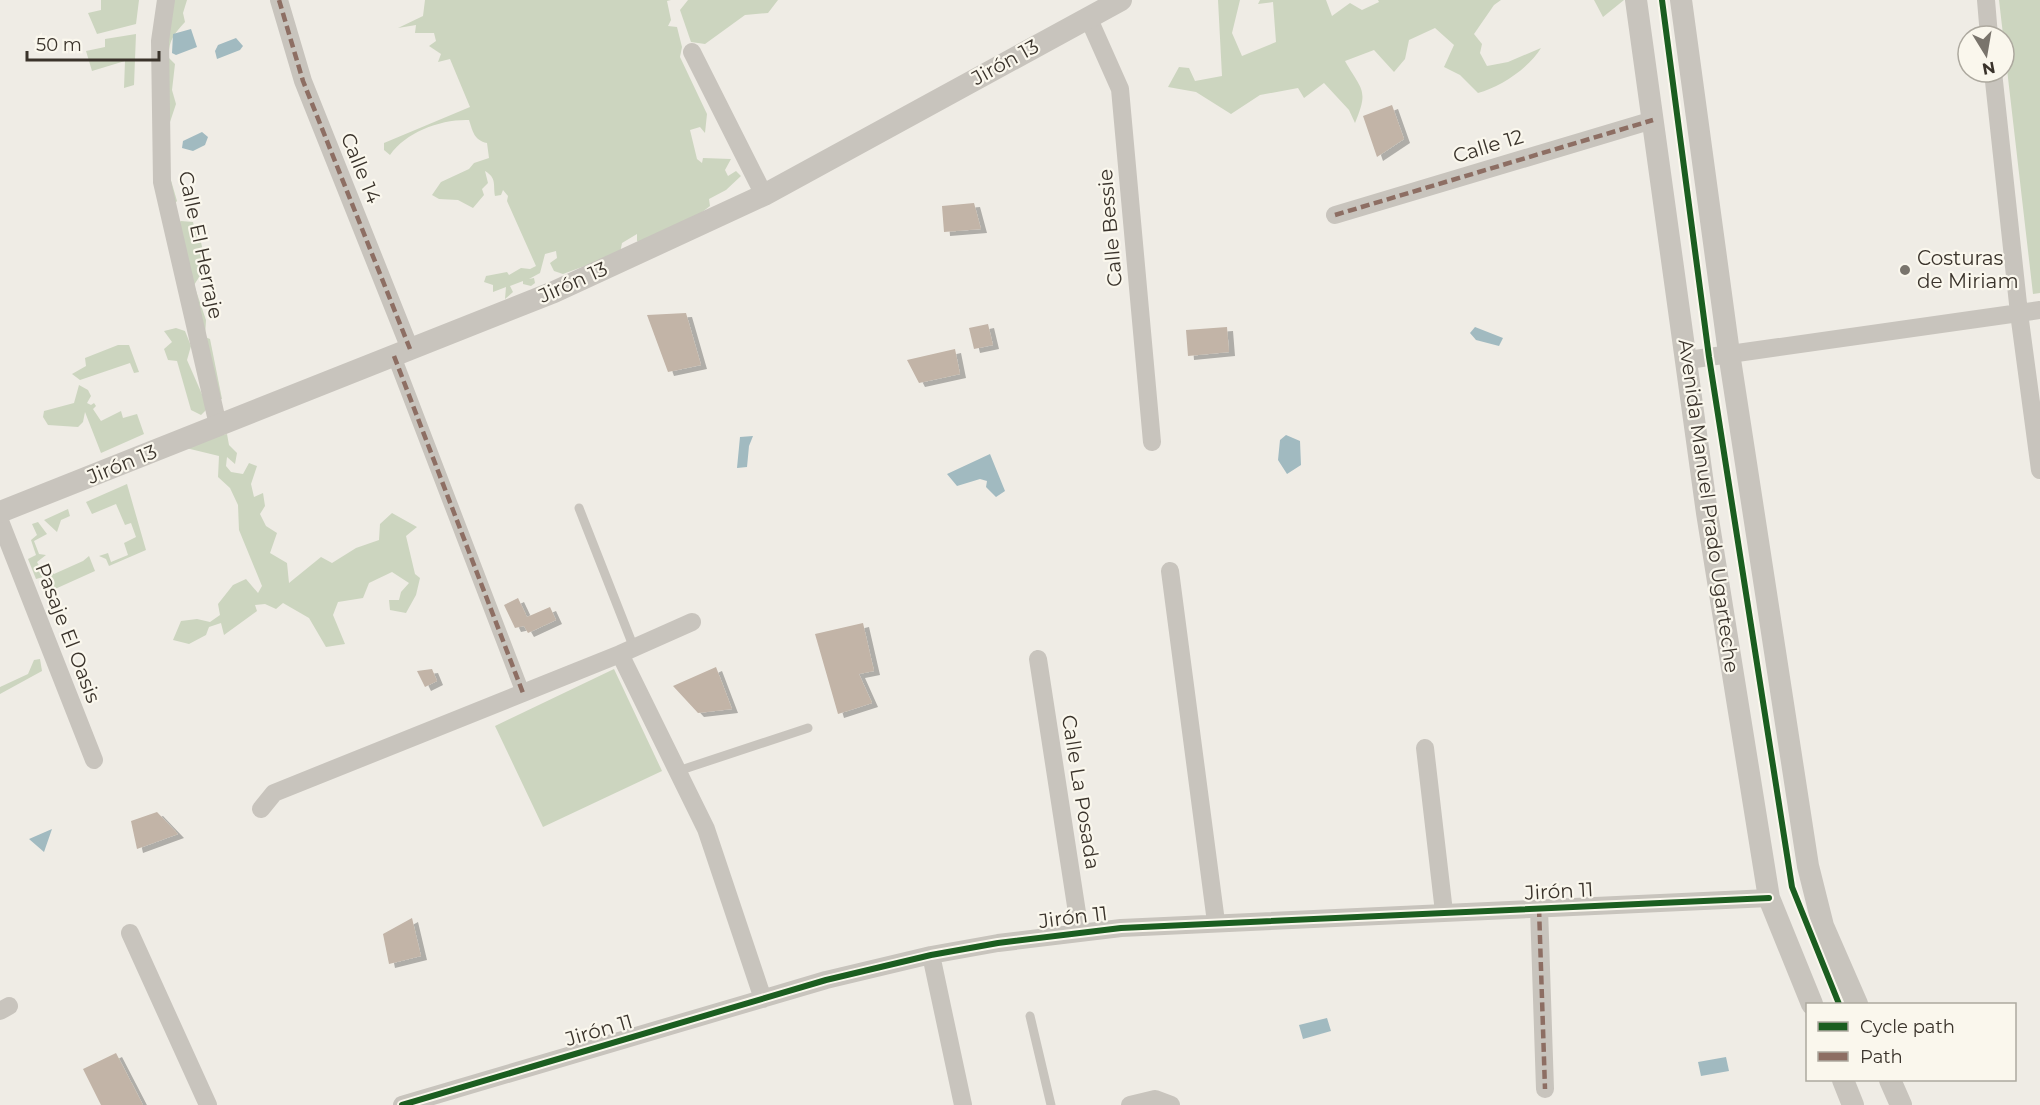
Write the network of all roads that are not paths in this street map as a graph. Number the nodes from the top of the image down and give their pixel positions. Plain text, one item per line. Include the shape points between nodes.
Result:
1 (166, 0) edge
2 (279, 0) edge
3 (1121, 0) edge
4 (1636, 0) edge
5 (1681, 0) edge
6 (1986, 0) edge
7 (1088, 17) junction
8 (1988, 24) edge
9 (692, 52) dead end
10 (1994, 84) edge
11 (1653, 120) junction
12 (764, 195) junction
13 (1335, 215) dead end
14 (2040, 310) edge
15 (2019, 313) junction
16 (402, 352) junction
17 (1729, 353) junction
18 (1688, 360) junction
19 (218, 425) junction
20 (1152, 442) dead end
21 (2040, 470) edge
22 (579, 508) dead end
23 (0, 512) edge
24 (0, 521) edge
25 (1170, 571) dead end
26 (692, 622) dead end
27 (627, 651) junction
28 (1038, 659) dead end
29 (523, 693) junction
30 (808, 728) dead end
31 (1425, 748) dead end
32 (94, 760) dead end
33 (678, 771) junction
34 (261, 809) dead end
35 (1769, 898) junction
36 (1539, 908) junction
37 (1444, 912) junction
38 (1216, 922) junction
39 (1080, 932) junction
40 (130, 933) dead end
41 (931, 955) junction
42 (763, 999) junction
43 (1811, 1003) edge
44 (1856, 1003) edge
45 (1030, 1016) dead end
46 (1843, 1081) edge
47 (1890, 1081) edge
48 (1545, 1089) dead end
49 (208, 1105) edge
50 (402, 1105) edge
51 (963, 1105) edge
52 (1052, 1105) edge
53 (1130, 1105) edge
54 (1171, 1105) edge
55 (1853, 1105) edge
56 (1901, 1105) edge

1 - 19 street, Calle El Herraje via 160,41 162,182
2 - 16 street, Calle 14 via 303,81
3 - 7 street, Jirón 13
4 - 11 street, Avenida Manuel Prado Ugarteche
5 - 17 street
6 - 8 street
7 - 12 street, Jirón 13
7 - 20 street, Calle Bessie via 1120,89
9 - 12 street
10 - 15 street
11 - 13 street, Calle 12
11 - 18 street, Avenida Manuel Prado Ugarteche
12 - 16 street, Jirón 13 via 554,292
14 - 15 street
15 - 17 street
15 - 21 street
16 - 19 street, Jirón 13
16 - 29 street
17 - 18 street
17 - 44 street via 1808,866 1823,926
18 - 35 street, Avenida Manuel Prado Ugarteche via 1707,513
19 - 23 street, Jirón 13
22 - 27 lane
24 - 32 street, Pasaje El Oasis
25 - 38 street
26 - 27 street
27 - 29 street
27 - 33 street
28 - 39 street, Calle La Posada
29 - 34 street via 274,793
30 - 33 lane
31 - 37 street
33 - 42 street via 706,829
35 - 36 street, Jirón 11
35 - 43 street, Avenida Manuel Prado Ugarteche
36 - 37 street, Jirón 11
36 - 48 street
37 - 38 street, Jirón 11
38 - 39 street, Jirón 11
39 - 41 street, Jirón 11
40 - 49 street
41 - 42 street, Jirón 11
41 - 51 street
42 - 50 street, Jirón 11
45 - 52 lane
46 - 55 street
47 - 56 street
53 - 54 street via 1155,1099

